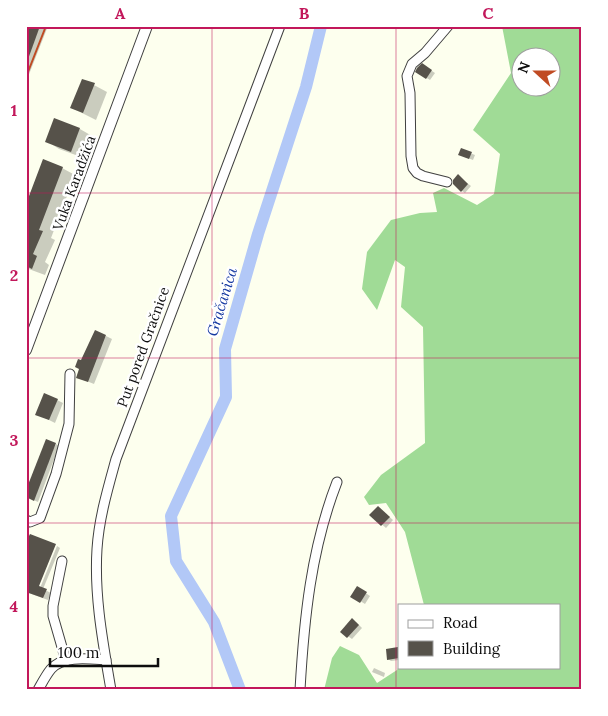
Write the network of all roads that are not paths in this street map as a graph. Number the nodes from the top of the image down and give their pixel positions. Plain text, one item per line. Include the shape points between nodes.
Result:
1 (147, 26) edge
2 (280, 26) edge
3 (448, 26) edge
4 (447, 182) dead end
5 (26, 350) edge
6 (70, 374) dead end
7 (337, 482) dead end
8 (26, 520) edge
9 (62, 560) dead end
10 (106, 660) junction
11 (66, 661) junction
12 (38, 690) edge
13 (111, 690) edge
14 (300, 690) edge

1 - 5 street, Vuka Karadžića
2 - 10 street, Put pored Gračnice via 126,432 104,500 97,549 99,617
3 - 4 street via 412,64 407,76 413,168 423,176
6 - 8 street via 69,424 56,474 40,518 30,522
7 - 14 street via 315,552 307,596
9 - 11 street via 53,616
10 - 11 street
10 - 13 street, Put pored Gračnice
11 - 12 street via 52,668

